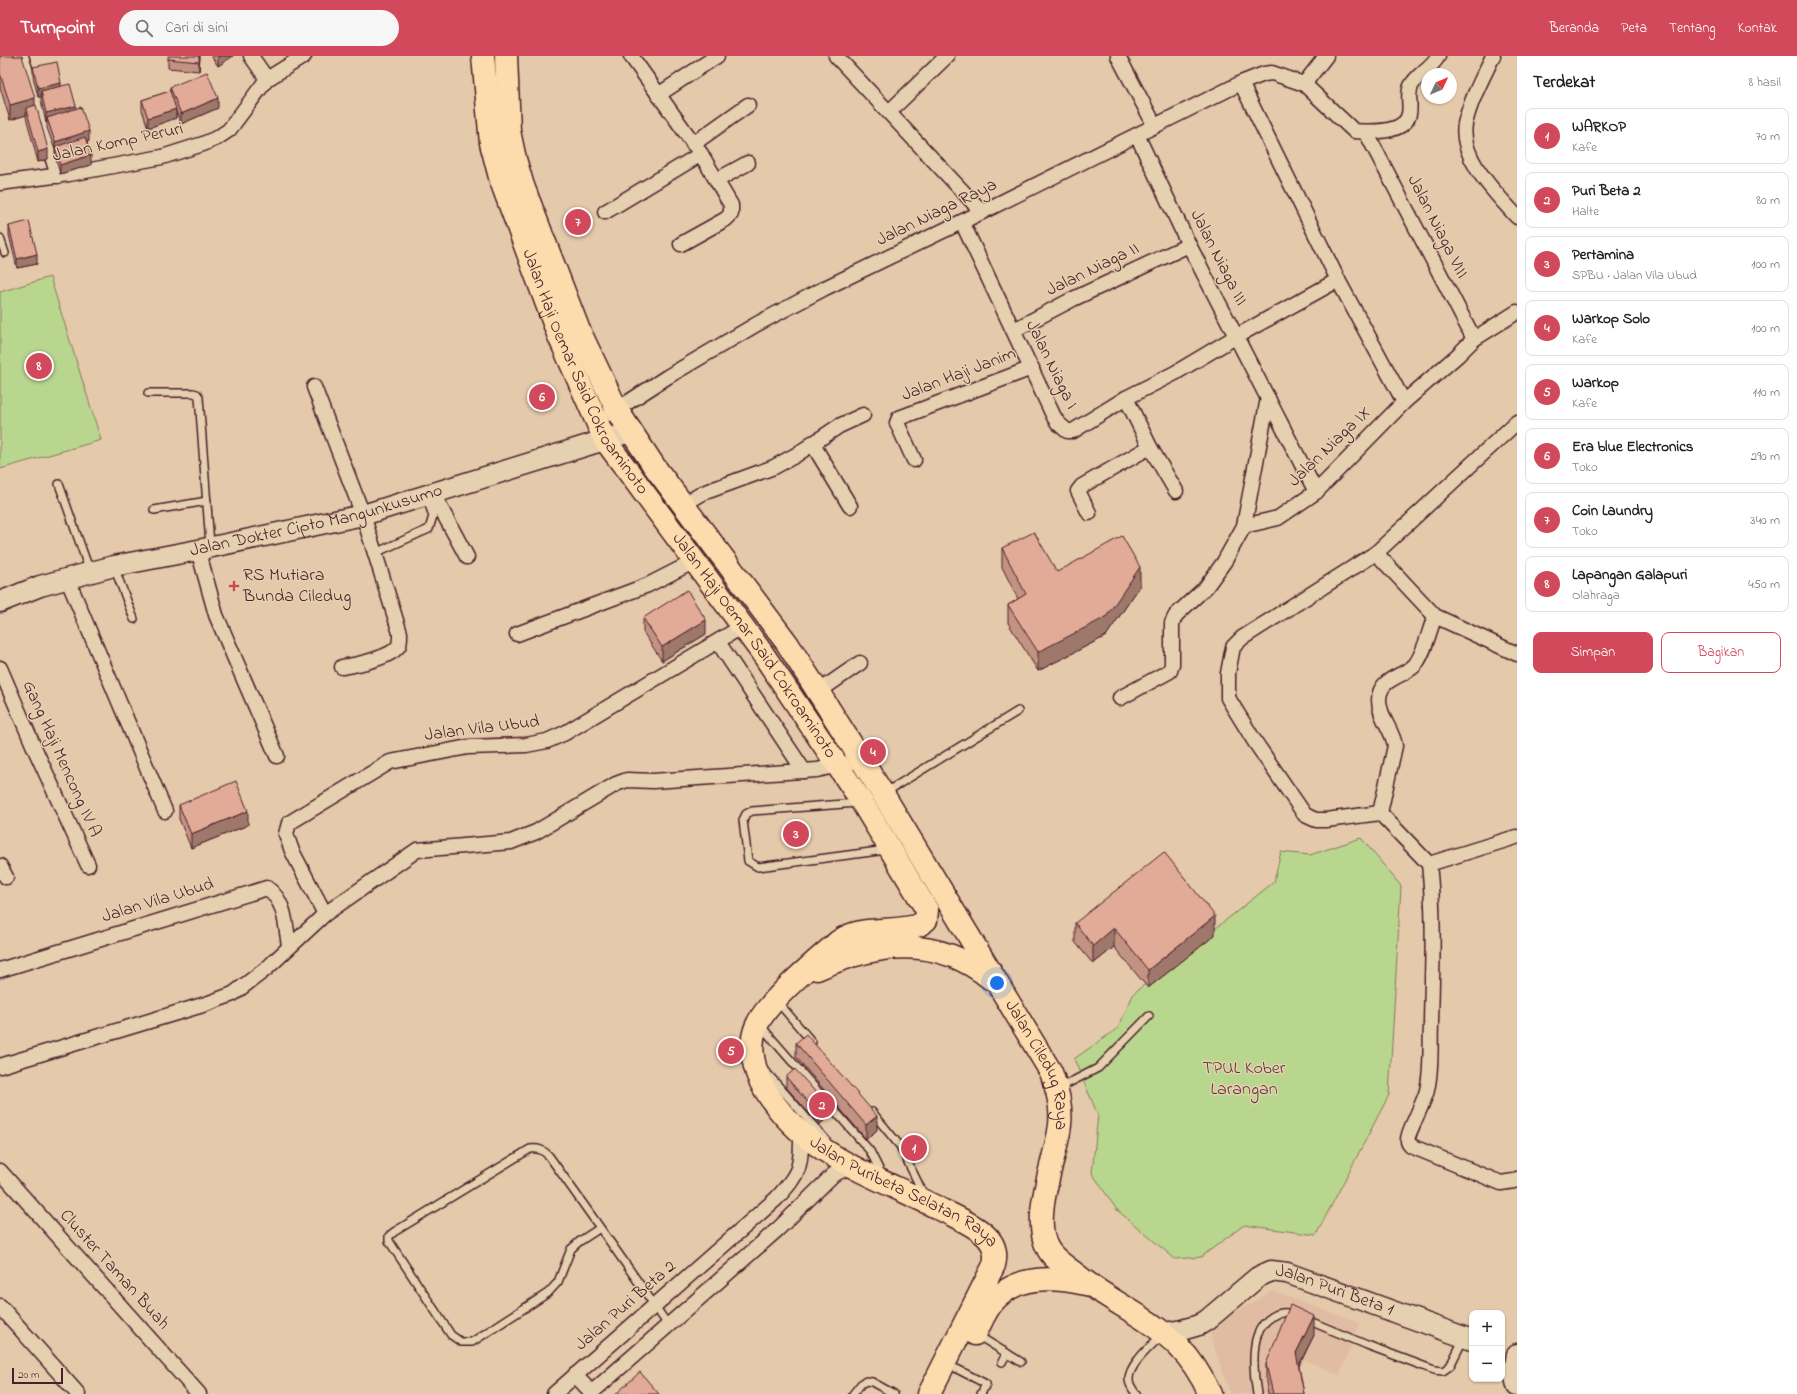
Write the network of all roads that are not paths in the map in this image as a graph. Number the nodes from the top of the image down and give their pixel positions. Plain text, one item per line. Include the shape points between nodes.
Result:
1 (21, 56) edge
2 (251, 56) edge
3 (304, 56) edge
4 (483, 56) edge
5 (506, 56) edge
6 (631, 56) edge
7 (716, 56) edge
8 (836, 56) edge
9 (947, 56) edge
10 (1118, 56) edge
11 (1326, 56) edge
12 (1438, 56) edge
13 (1493, 56) edge
14 (267, 79) junction
15 (1240, 83) junction
16 (1304, 84) junction
17 (658, 95) junction
18 (748, 105) dead end
19 (889, 112) junction
20 (1155, 126) junction
21 (1366, 132) junction
22 (1137, 135) junction
23 (697, 149) junction
24 (748, 163) dead end
25 (58, 176) junction
26 (717, 180) junction
27 (0, 183) edge
28 (605, 212) dead end
29 (982, 212) junction
30 (1517, 217) edge
31 (962, 222) junction
32 (0, 238) edge
33 (681, 244) dead end
34 (1189, 245) junction
35 (5, 254) dead end
36 (1338, 280) junction
37 (1517, 312) edge
38 (1014, 330) junction
39 (1237, 336) junction
40 (1474, 339) junction
41 (1032, 368) junction
42 (314, 387) dead end
43 (148, 393) dead end
44 (1126, 398) junction
45 (1268, 398) junction
46 (1404, 402) junction
47 (617, 410) junction
48 (863, 415) dead end
49 (596, 420) junction
50 (1517, 422) edge
51 (630, 432) junction
52 (605, 440) junction
53 (812, 443) junction
54 (1150, 447) junction
55 (914, 460) dead end
56 (59, 484) dead end
57 (1176, 491) dead end
58 (1316, 492) junction
59 (430, 495) junction
60 (207, 502) junction
61 (684, 504) junction
62 (850, 506) dead end
63 (154, 510) dead end
64 (1089, 513) dead end
65 (363, 515) junction
66 (1244, 526) junction
67 (204, 549) junction
68 (375, 552) junction
69 (1376, 553) junction
70 (467, 557) dead end
71 (695, 561) junction
72 (114, 566) junction
73 (90, 572) junction
74 (67, 578) junction
75 (0, 602) edge
76 (1434, 616) junction
77 (134, 619) dead end
78 (743, 626) junction
79 (517, 634) dead end
80 (718, 642) junction
81 (1517, 654) edge
82 (860, 663) dead end
83 (0, 668) edge
84 (342, 668) dead end
85 (818, 692) junction
86 (1120, 698) dead end
87 (1018, 711) dead end
88 (277, 756) dead end
89 (861, 760) junction
90 (836, 765) junction
91 (804, 771) junction
92 (872, 798) junction
93 (165, 811) dead end
94 (1380, 813) junction
95 (1517, 835) edge
96 (904, 849) junction
97 (1429, 864) junction
98 (88, 865) dead end
99 (325, 914) junction
100 (289, 945) junction
101 (0, 970) edge
102 (801, 976) junction
103 (1003, 992) junction
104 (776, 999) junction
105 (1149, 1016) dead end
106 (755, 1032) junction
107 (817, 1048) edge
108 (0, 1066) edge
109 (1057, 1089) junction
110 (867, 1107) edge
111 (802, 1132) junction
112 (0, 1172) edge
113 (867, 1174) junction
114 (1517, 1179) edge
115 (776, 1199) junction
116 (928, 1203) junction
117 (794, 1214) junction
118 (600, 1228) junction
119 (723, 1246) junction
120 (740, 1261) junction
121 (1088, 1284) junction
122 (0, 1306) edge
123 (655, 1306) junction
124 (668, 1325) junction
125 (1164, 1333) junction
126 (975, 1334) junction
127 (1468, 1339) edge
128 (1505, 1349) edge
129 (1007, 1353) junction
130 (1517, 1353) edge
131 (1002, 1362) dead end
132 (1021, 1362) dead end
133 (957, 1369) junction
134 (575, 1375) junction
135 (1517, 1386) edge
136 (591, 1393) edge
137 (78, 1394) edge
138 (199, 1394) edge
139 (554, 1394) edge
140 (853, 1394) edge
141 (894, 1394) edge
142 (929, 1394) edge
143 (944, 1394) edge
144 (981, 1394) edge
145 (1136, 1394) edge
146 (1210, 1394) edge
147 (1257, 1394) edge

1 - 25 street
2 - 14 street
3 - 14 street, Jalan Komp Peruri
4 - 49 main road, Jalan Haji Oemar Said Cokroaminoto via 491,143 501,181 558,334
5 - 47 main road, Jalan Haji Oemar Said Cokroaminoto via 509,131 519,173 578,328
6 - 17 street
7 - 17 street
8 - 19 street
9 - 19 street
10 - 20 street
11 - 16 street
12 - 21 street via 1411,87 1406,121 1391,130
13 - 30 street via 1465,124 1466,141 1474,164
14 - 25 street, Jalan Komp Peruri via 229,130 217,138 162,157
15 - 16 street, Jalan Niaga Raya via 1272,73
15 - 20 street, Jalan Niaga Raya
15 - 36 street
16 - 21 street via 1354,131
17 - 23 street
18 - 23 street
19 - 29 street
20 - 22 street, Jalan Niaga Raya
21 - 40 street, Jalan Niaga VIII
22 - 29 street, Jalan Niaga Raya
22 - 34 street, Jalan Niaga III
23 - 26 street
23 - 28 street
24 - 26 street
25 - 27 street, Jalan Komp Peruri
26 - 33 street via 731,205 731,214
29 - 31 street, Jalan Niaga Raya
31 - 38 street, Jalan Niaga I
31 - 47 street, Jalan Niaga Raya via 757,324
32 - 35 lane
34 - 38 street, Jalan Niaga II via 1073,299
34 - 39 street, Jalan Niaga III
36 - 39 street, Jalan Niaga I
36 - 46 street
37 - 40 street, Jalan Niaga IX
38 - 41 street, Jalan Niaga I
39 - 44 street, Jalan Niaga I via 1175,373
39 - 45 street, Jalan Niaga III
40 - 46 street, Jalan Niaga IX
41 - 44 street, Jalan Niaga I via 1054,417 1067,431 1073,431
41 - 55 street, Jalan Haji Janim via 899,418 897,423
42 - 65 street
43 - 60 lane via 193,393 199,397
44 - 54 street
45 - 58 street, Jalan Niaga III
45 - 66 street
46 - 58 street, Jalan Niaga IX
47 - 49 street, Jalan Niaga Raya
47 - 51 main road, Jalan Haji Oemar Said Cokroaminoto
48 - 53 street
49 - 52 main road, Jalan Haji Oemar Said Cokroaminoto
50 - 69 street
51 - 52 main road, Jalan Dokter Cipto Mangunkusumo
51 - 61 main road, Jalan Haji Oemar Said Cokroaminoto
52 - 59 main road, Jalan Dokter Cipto Mangunkusumo
52 - 71 main road, Jalan Haji Oemar Said Cokroaminoto
53 - 61 street via 774,467 703,493
53 - 62 street
54 - 57 street
54 - 64 street via 1082,486 1078,491
56 - 73 lane
58 - 66 street, Jalan Niaga IX via 1278,518
59 - 65 main road, Jalan Dokter Cipto Mangunkusumo
59 - 68 lane via 432,516 429,529
59 - 70 street
60 - 63 lane
60 - 67 lane
61 - 85 main road, Jalan Haji Oemar Said Cokroaminoto via 787,643
65 - 67 main road, Jalan Dokter Cipto Mangunkusumo
65 - 68 street
66 - 86 street via 1224,562 1206,587 1176,615 1172,623 1170,670
67 - 72 main road, Jalan Dokter Cipto Mangunkusumo
67 - 88 street via 216,615
68 - 84 street via 400,633 399,645 391,653
69 - 76 street
69 - 94 street via 1237,642 1233,647 1228,672 1228,698 1305,815 1316,820 1326,820
71 - 78 main road, Jalan Haji Oemar Said Cokroaminoto
71 - 79 street via 648,585
72 - 73 main road, Jalan Dokter Cipto Mangunkusumo
72 - 77 lane
73 - 74 main road, Jalan Dokter Cipto Mangunkusumo
74 - 75 main road, Jalan Dokter Cipto Mangunkusumo
74 - 93 street
76 - 81 street
76 - 94 street via 1419,658 1413,666 1391,678 1384,685 1379,698 1380,712 1395,746
78 - 80 street, Jalan Vila Ubud
78 - 90 main road, Jalan Haji Oemar Said Cokroaminoto
80 - 91 street
80 - 99 street, Jalan Vila Ubud via 565,733 547,741 526,745 468,747 390,762 289,823 286,834 292,851
82 - 85 street
83 - 98 street, Gang Haji Mencong IV A
85 - 89 main road, Jalan Haji Oemar Said Cokroaminoto
87 - 92 lane
89 - 90 street
89 - 92 main road, Jalan Haji Oemar Said Cokroaminoto
90 - 91 street
90 - 92 main road, Jalan Haji Oemar Said Cokroaminoto
91 - 99 street via 653,781 627,780 606,788 536,832 511,842 417,850
92 - 96 main road, Jalan Haji Oemar Said Cokroaminoto
92 - 96 lane via 752,811 746,814 743,820 748,861 758,867
94 - 97 street
95 - 97 street
96 - 102 main road, Jalan Haji Oemar Said Cokroaminoto via 927,917 914,927 867,930 848,935
96 - 103 main road, Jalan Ciledug Raya via 945,897
97 - 114 street via 1432,986 1429,1067 1427,1090 1408,1135 1408,1141 1411,1146 1502,1182
99 - 100 street
100 - 101 street, Jalan Vila Ubud via 281,905 276,895 267,888
100 - 108 street via 266,968 233,994 101,1037
102 - 103 main road via 858,953 880,948 913,947 931,949 958,958 982,972
102 - 104 main road, Jalan Haji Oemar Said Cokroaminoto
103 - 109 main road, Jalan Ciledug Raya via 1051,1072
104 - 106 main road, Jalan Haji Oemar Said Cokroaminoto
104 - 107 lane
105 - 109 lane via 1098,1068
106 - 111 main road via 754,1062 760,1082 774,1103
106 - 113 lane via 761,1065 776,1085 826,1140
106 - 113 lane via 870,1151
109 - 121 main road, Jalan Ciledug Raya via 1060,1124 1041,1215 1042,1235 1052,1255
110 - 116 lane via 900,1146
111 - 113 main road, Jalan Puribeta Selatan Raya via 829,1154
111 - 115 street, Jalan Puri Beta 2 via 798,1171
112 - 138 street, Cluster Taman Buah
113 - 116 main road, Jalan Puribeta Selatan Raya
113 - 117 street via 834,1174
115 - 117 street
115 - 119 street, Jalan Puri Beta 2
116 - 142 main road, Jalan Puribeta Selatan Raya via 981,1231 993,1246 996,1259
117 - 120 street
118 - 118 lane via 549,1156 537,1148 530,1149 394,1232 389,1236 389,1241 450,1335 461,1342 472,1342 548,1293 558,1282 571,1249
118 - 123 lane
119 - 120 street
119 - 123 street, Jalan Puri Beta 2
120 - 124 street
121 - 125 main road, Jalan Ciledug Raya
121 - 126 main road via 1050,1278 1029,1280 1015,1286 1006,1290 992,1303
122 - 137 street
123 - 124 lane
123 - 134 street, Jalan Puri Beta 2
124 - 136 street
125 - 127 main road, Jalan Puri Beta 1 via 1199,1325 1231,1301 1247,1285 1271,1271 1287,1273
125 - 145 lane via 1147,1349 1130,1371 1129,1381
125 - 146 main road, Jalan Ciledug Raya via 1190,1360
126 - 129 lane
126 - 133 main road
127 - 147 lane via 1450,1366 1443,1371 1434,1370 1284,1312 1272,1316 1258,1335 1255,1347
128 - 130 main road
129 - 131 lane
129 - 132 lane
130 - 135 main road via 1514,1372
133 - 143 main road
133 - 144 lane via 986,1384
134 - 136 street
134 - 139 street, Jalan Puri Beta 2
140 - 141 lane via 866,1381

